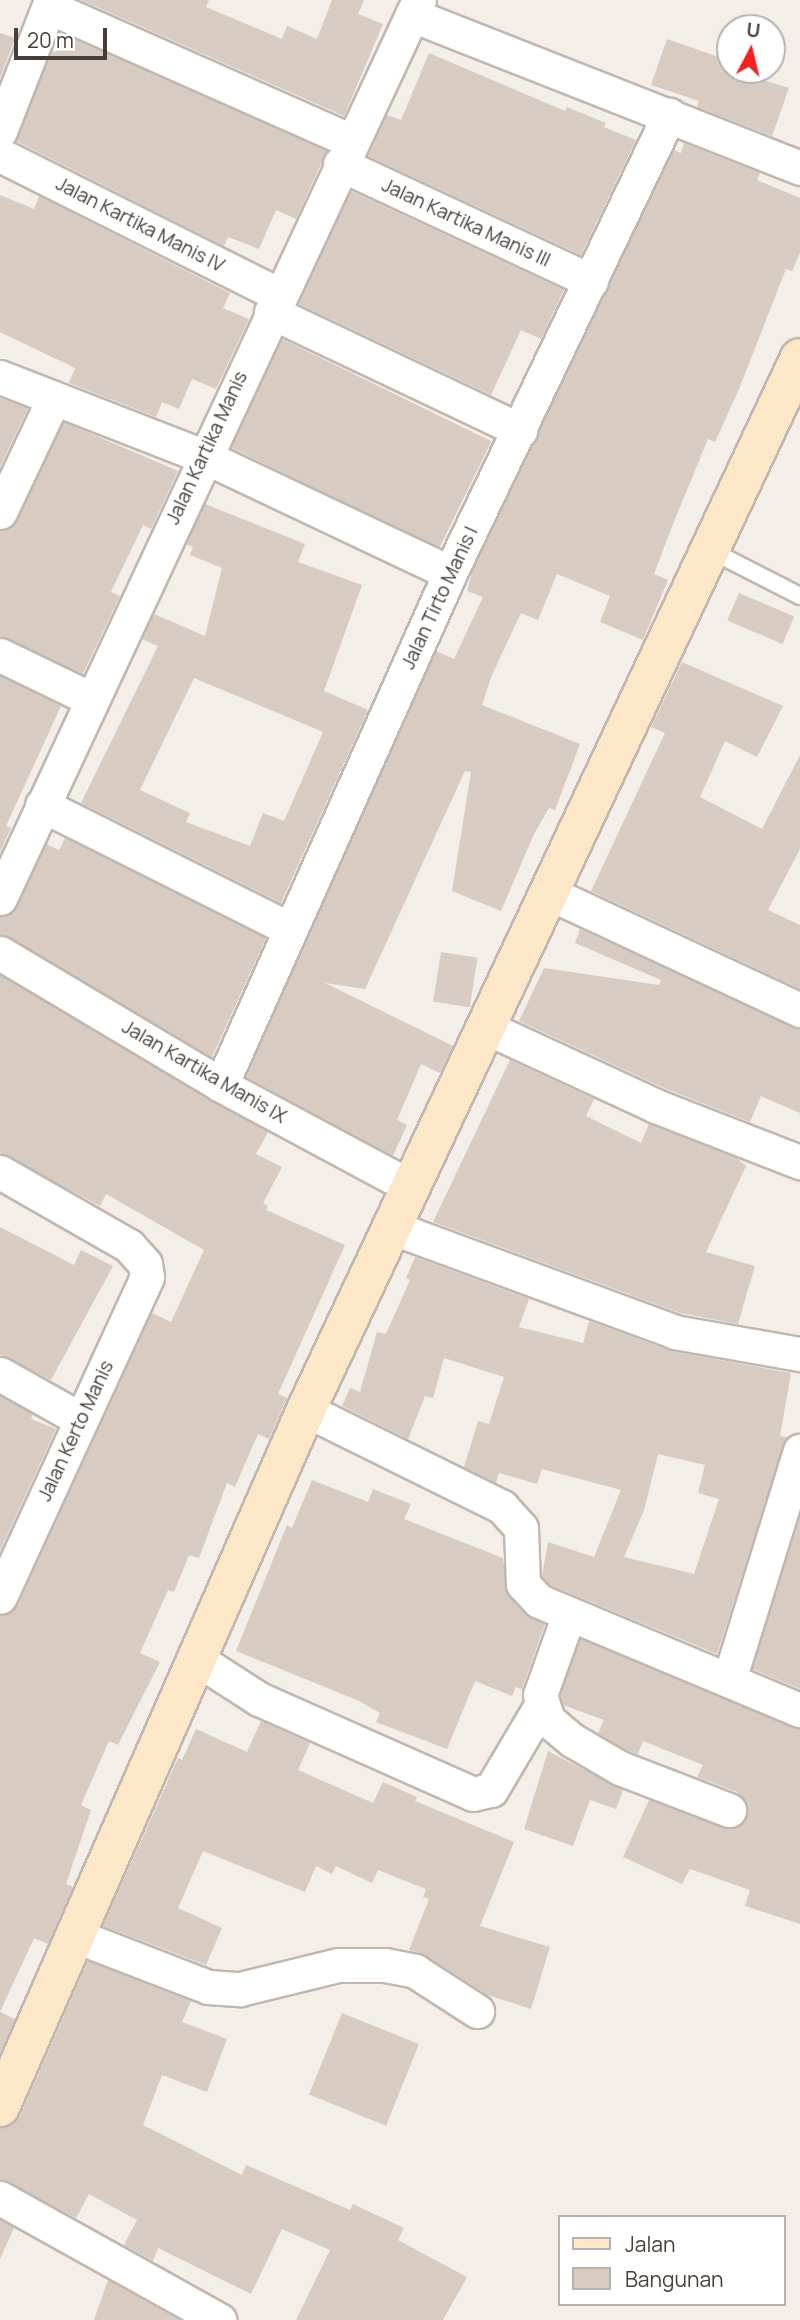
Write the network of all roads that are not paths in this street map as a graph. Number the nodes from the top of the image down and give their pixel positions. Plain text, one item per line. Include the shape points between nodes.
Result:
1 (50, 4) edge
2 (415, 8) edge
3 (669, 115) junction
4 (0, 131) edge
5 (346, 153) junction
6 (0, 155) edge
7 (800, 168) edge
8 (591, 281) junction
9 (275, 304) junction
10 (800, 358) edge
11 (0, 377) edge
12 (54, 398) junction
13 (520, 430) junction
14 (203, 456) junction
15 (0, 512) edge
16 (710, 550) junction
17 (450, 573) junction
18 (800, 596) edge
19 (0, 655) edge
20 (91, 699) junction
21 (42, 804) junction
22 (548, 893) junction
23 (0, 898) edge
24 (290, 929) junction
25 (0, 953) edge
26 (800, 1010) edge
27 (485, 1027) junction
28 (221, 1085) junction
29 (800, 1162) edge
30 (0, 1172) edge
31 (411, 1187) junction
32 (393, 1228) junction
33 (800, 1354) edge
34 (0, 1374) edge
35 (306, 1410) junction
36 (80, 1419) junction
37 (800, 1451) edge
38 (0, 1597) edge
39 (569, 1614) junction
40 (197, 1659) junction
41 (729, 1680) junction
42 (540, 1707) junction
43 (800, 1710) edge
44 (729, 1810) dead end
45 (76, 1937) junction
46 (477, 2011) dead end
47 (0, 2107) edge
48 (0, 2199) edge
49 (219, 2320) edge

1 - 4 street
1 - 5 street, Jalan Kartika Manis III
2 - 3 street
2 - 5 street, Jalan Kartika Manis
3 - 7 street
3 - 8 street, Jalan Tirto Manis I
5 - 8 street, Jalan Kartika Manis III
5 - 9 street, Jalan Kartika Manis
6 - 9 street, Jalan Kartika Manis IV
8 - 13 street, Jalan Tirto Manis I
9 - 13 street, Jalan Kartika Manis IV
9 - 14 street, Jalan Kartika Manis
10 - 16 main road
11 - 12 street
12 - 14 street
12 - 15 street
13 - 17 street, Jalan Tirto Manis I
14 - 17 street
14 - 20 street, Jalan Kartika Manis
16 - 18 lane
16 - 22 main road
17 - 24 street, Jalan Tirto Manis I
19 - 20 street
20 - 21 street, Jalan Kartika Manis
21 - 23 street, Jalan Kartika Manis
21 - 24 street
22 - 26 street
22 - 27 main road
24 - 28 street, Jalan Tirto Manis I
25 - 28 street, Jalan Kartika Manis IX
27 - 29 street via 656,1106
27 - 31 main road
28 - 31 street, Jalan Kartika Manis IX
30 - 36 street, Jalan Kerto Manis via 129,1246 145,1264 147,1277
31 - 32 main road
32 - 33 street via 675,1332
32 - 35 main road
34 - 36 street
35 - 39 street via 502,1507 521,1528 526,1591
35 - 40 main road
36 - 38 street, Jalan Kerto Manis
37 - 41 street
39 - 41 street
39 - 42 street via 544,1676
40 - 42 street via 259,1699 473,1794 491,1790
40 - 45 main road
41 - 43 street
42 - 44 street via 572,1740 620,1768
45 - 46 street via 208,1987 240,1989 338,1965 385,1965 415,1971
45 - 47 main road
48 - 49 street

